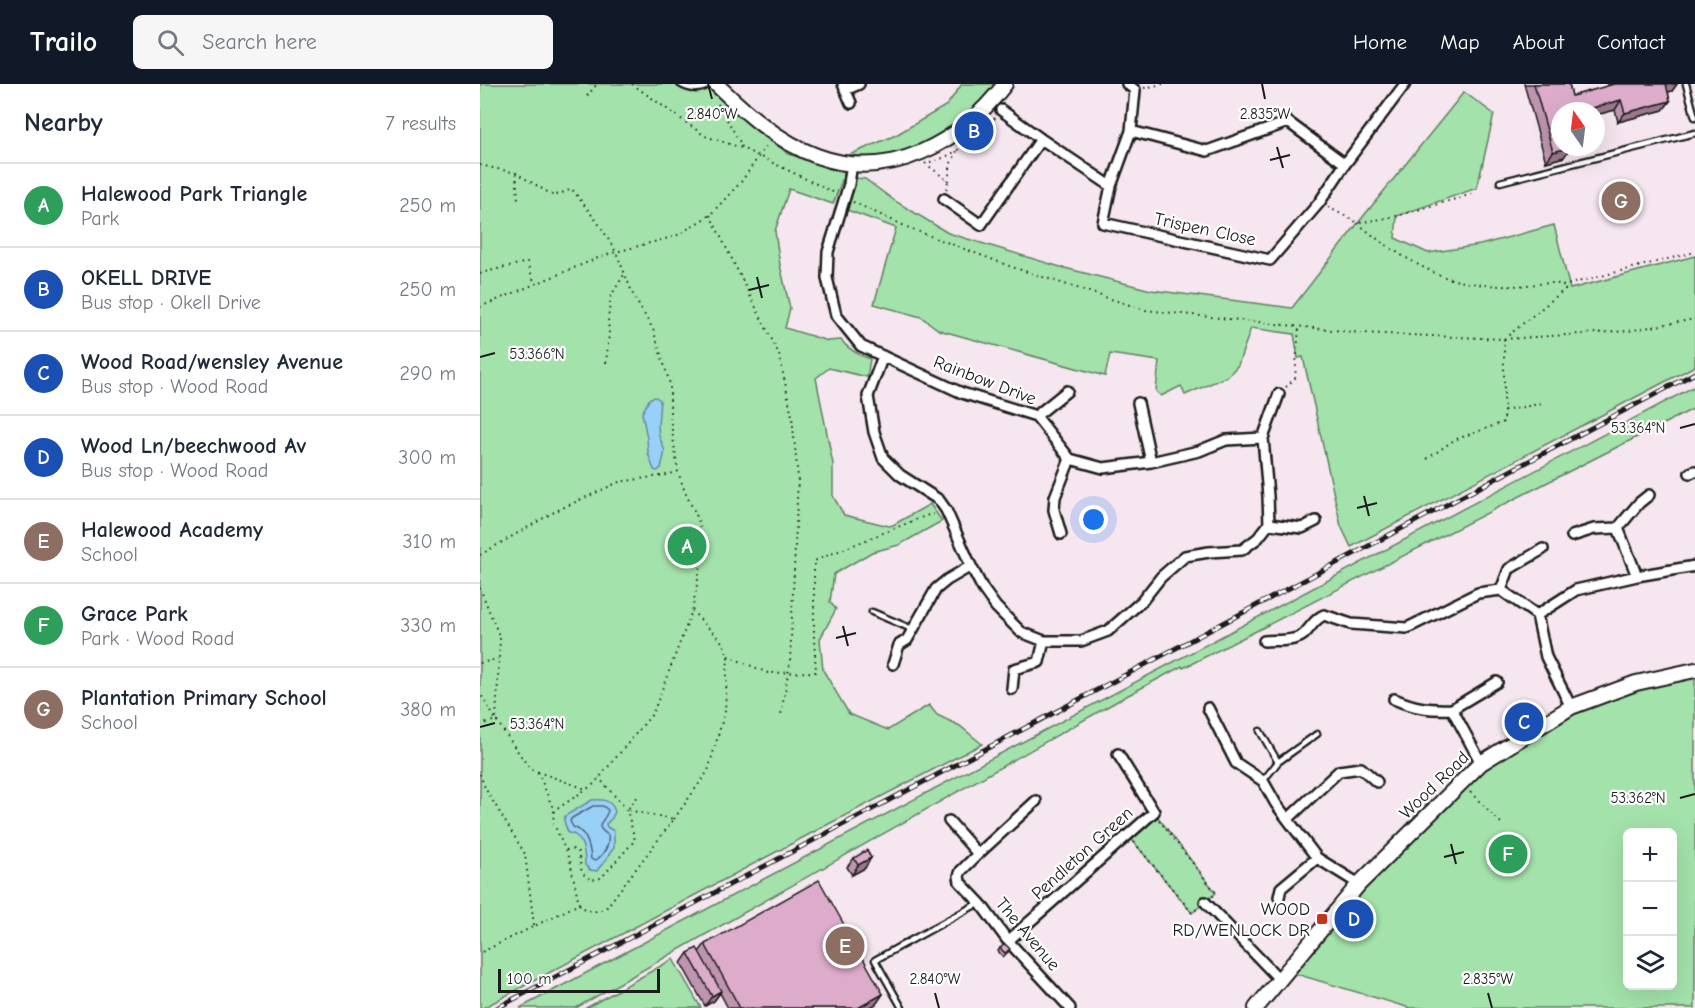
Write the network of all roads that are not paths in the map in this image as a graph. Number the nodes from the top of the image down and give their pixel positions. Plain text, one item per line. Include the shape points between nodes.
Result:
1 (680, 84) edge
2 (710, 84) edge
3 (716, 84) edge
4 (860, 84) edge
5 (1127, 84) edge
6 (1686, 84) edge
7 (1003, 85) edge
8 (1400, 86) edge
9 (844, 87) edge
10 (851, 104) dead end
11 (1001, 110) dead end
12 (1695, 117) edge
13 (1131, 130) junction
14 (1695, 133) edge
15 (1041, 140) junction
16 (852, 163) junction
17 (1345, 164) junction
18 (1500, 182) dead end
19 (1111, 186) junction
20 (944, 199) road end
21 (883, 356) junction
22 (1066, 392) dead end
23 (1279, 394) road end
24 (1138, 403) dead end
25 (1036, 416) junction
26 (1263, 438) junction
27 (1070, 459) junction
28 (1151, 462) junction
29 (1649, 495) dead end
30 (1316, 521) dead end
31 (1269, 524) junction
32 (1618, 528) junction
33 (1061, 534) dead end
34 (1572, 536) dead end
35 (1543, 549) dead end
36 (970, 566) junction
37 (1695, 566) edge
38 (1637, 576) junction
39 (1501, 590) junction
40 (872, 612) dead end
41 (1537, 615) junction
42 (912, 629) junction
43 (1044, 641) junction
44 (1264, 641) dead end
45 (893, 664) dead end
46 (1695, 670) edge
47 (1497, 682) dead end
48 (1012, 689) dead end
49 (1394, 699) dead end
50 (1571, 707) junction
51 (1208, 708) dead end
52 (1452, 709) junction
53 (1260, 730) dead end
54 (1317, 734) dead end
55 (1118, 754) dead end
56 (1278, 762) junction
57 (1481, 763) junction
58 (1263, 781) junction
59 (1377, 782) dead end
60 (1036, 801) dead end
61 (1288, 819) junction
62 (949, 821) dead end
63 (978, 854) junction
64 (1317, 858) junction
65 (1359, 884) junction
66 (1279, 897) dead end
67 (980, 903) junction
68 (1205, 903) road end
69 (1008, 941) junction
70 (1279, 979) junction
71 (902, 1008) edge
72 (1070, 1008) edge
73 (1256, 1008) edge

1 - 2 lane via 694,89
3 - 16 street via 787,142 818,157
4 - 9 street
5 - 13 street, Trispen Close via 1135,90
6 - 12 lane
7 - 16 street via 976,116 941,144 904,159
8 - 17 street, Trispen Close
9 - 10 street
11 - 15 street
13 - 17 street via 1207,151 1288,122
13 - 19 street, Trispen Close
14 - 18 lane
15 - 19 street
15 - 20 street via 981,225
16 - 21 street, Rainbow Drive via 828,252 827,278 836,315 861,346
17 - 19 street, Trispen Close via 1319,203 1270,260 1103,224
21 - 25 street, Rainbow Drive via 962,393
21 - 36 street via 868,396 883,458 900,475 939,500
22 - 25 street
23 - 26 street
24 - 28 street
25 - 27 street, Rainbow Drive
26 - 28 street via 1226,440
26 - 31 street
27 - 28 street via 1103,468
27 - 33 street via 1055,497 1054,510
29 - 32 street
30 - 31 street via 1302,528
31 - 43 street via 1242,550 1185,556 1108,631 1081,641
32 - 34 street via 1594,529
32 - 38 street
35 - 39 street via 1509,569
36 - 42 street via 936,589
36 - 43 street via 996,607 1021,632
37 - 38 street
38 - 41 street via 1576,590
39 - 41 street
39 - 44 street via 1478,593 1407,628 1351,624 1324,615 1302,636
40 - 42 lane
41 - 50 street via 1546,657
42 - 45 street via 907,640 899,645
43 - 48 street via 1039,662 1014,669
46 - 50 street, Wood Road via 1636,683
47 - 52 street
49 - 52 street via 1416,708
50 - 57 street, Wood Road
51 - 58 street via 1236,763
52 - 57 street
53 - 56 lane
54 - 56 lane
55 - 69 street, Pendleton Green via 1154,812
56 - 58 lane
57 - 65 street, Wood Road
58 - 61 street
59 - 61 street via 1361,768 1339,771
60 - 63 street
61 - 64 street
62 - 63 street
63 - 67 street, The Avenue via 959,876
64 - 65 street
64 - 66 street via 1281,888
65 - 70 street, Wood Road
67 - 69 street, The Avenue
67 - 71 lane via 875,960
68 - 70 street
69 - 72 street, The Avenue
70 - 73 street, Wood Road

